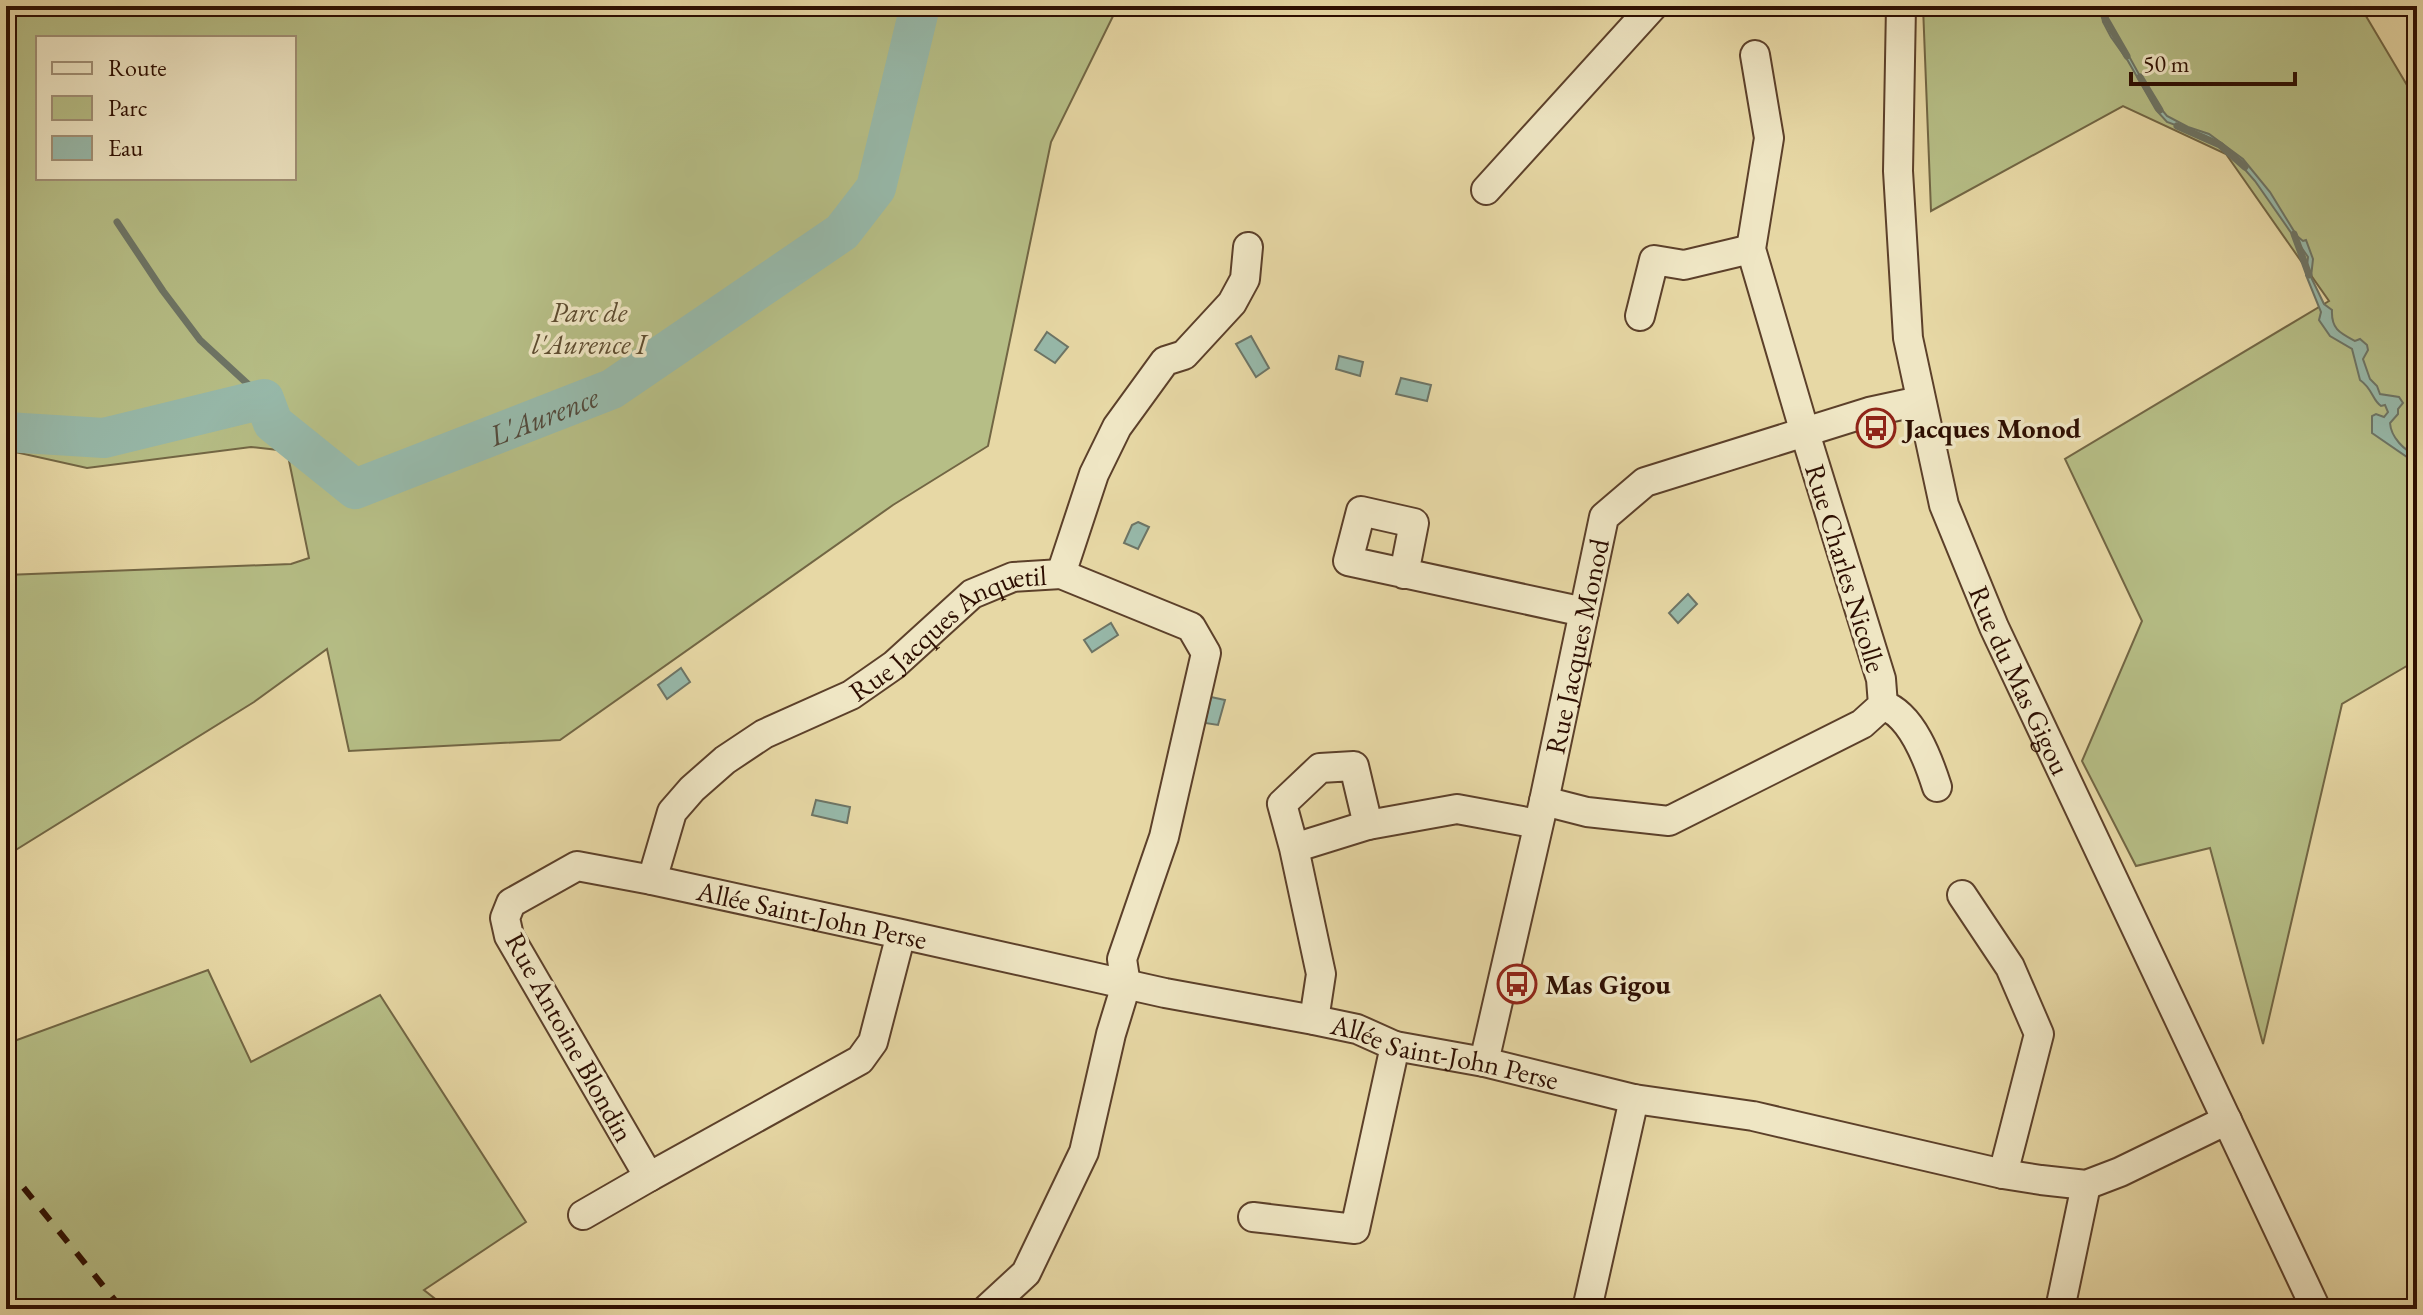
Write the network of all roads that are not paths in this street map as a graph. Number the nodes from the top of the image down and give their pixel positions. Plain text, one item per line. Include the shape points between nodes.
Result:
1 (1653, 6) edge
2 (1901, 6) edge
3 (1755, 55) dead end
4 (1486, 190) dead end
5 (1248, 247) dead end
6 (1751, 249) junction
7 (1640, 316) dead end
8 (1920, 401) junction
9 (1805, 433) junction
10 (1061, 574) junction
11 (1404, 574) dead end
12 (1584, 612) junction
13 (1883, 705) junction
14 (1937, 787) dead end
15 (1541, 812) junction
16 (1368, 825) junction
17 (1294, 848) junction
18 (652, 880) junction
19 (1962, 895) dead end
20 (901, 934) junction
21 (1126, 985) junction
22 (1314, 1020) junction
23 (1395, 1046) junction
24 (1484, 1062) junction
25 (1634, 1099) junction
26 (2227, 1120) junction
27 (2003, 1174) junction
28 (649, 1177) junction
29 (2086, 1185) junction
30 (583, 1215) dead end
31 (1253, 1217) dead end
32 (987, 1309) edge
33 (1587, 1309) edge
34 (2060, 1309) edge
35 (2316, 1309) edge

1 - 4 street
2 - 8 street, Rue du Mas Gigou via 1898,171 1908,338
3 - 6 street via 1769,138
5 - 10 street via 1245,279 1232,303 1184,355 1165,361 1117,427 1094,474
6 - 7 street via 1684,265 1654,260
6 - 9 street, Rue Charles Nicolle
8 - 9 street, Rue Jacques Monod
8 - 26 street, Rue du Mas Gigou via 1944,505 1994,627
9 - 12 street, Rue Jacques Monod via 1645,482 1604,517
9 - 13 street, Rue Charles Nicolle via 1881,679
10 - 18 street, Rue Jacques Anquetil via 1013,577 972,594 894,665 851,695 764,734 725,760 672,812
10 - 21 street, Rue Jacques Anquetil via 1191,627 1206,653 1164,837 1122,959
11 - 12 street
12 - 15 street, Rue Jacques Monod
13 - 14 street, Rue Charles Nicolle via 1894,709 1911,730
13 - 15 street, Rue Charles Nicolle via 1862,724 1669,821
15 - 16 street, Rue Charles Nicolle via 1457,809
15 - 24 street, Rue Jacques Monod
16 - 17 street, Rue Charles Nicolle
16 - 17 street via 1354,766 1320,768 1282,804
17 - 22 street via 1321,974
18 - 20 street, Allée Saint-John Perse
18 - 28 street, Rue Antoine Blondin via 577,866 511,903 505,918 509,936
19 - 27 street via 2010,967 2039,1034
20 - 21 street, Allée Saint-John Perse
20 - 28 street via 873,1042 860,1060
21 - 22 street, Allée Saint-John Perse
21 - 32 street, Rue Jacques Anquetil via 1084,1152 1026,1273
22 - 23 street, Allée Saint-John Perse via 1357,1029
23 - 24 street, Allée Saint-John Perse
23 - 31 street via 1355,1229
24 - 25 street, Allée Saint-John Perse
25 - 27 street, Allée Saint-John Perse via 1753,1116
25 - 33 street
26 - 29 street, Allée Saint-John Perse
26 - 35 street, Rue du Mas Gigou
27 - 29 street, Allée Saint-John Perse
28 - 30 street
29 - 34 street

